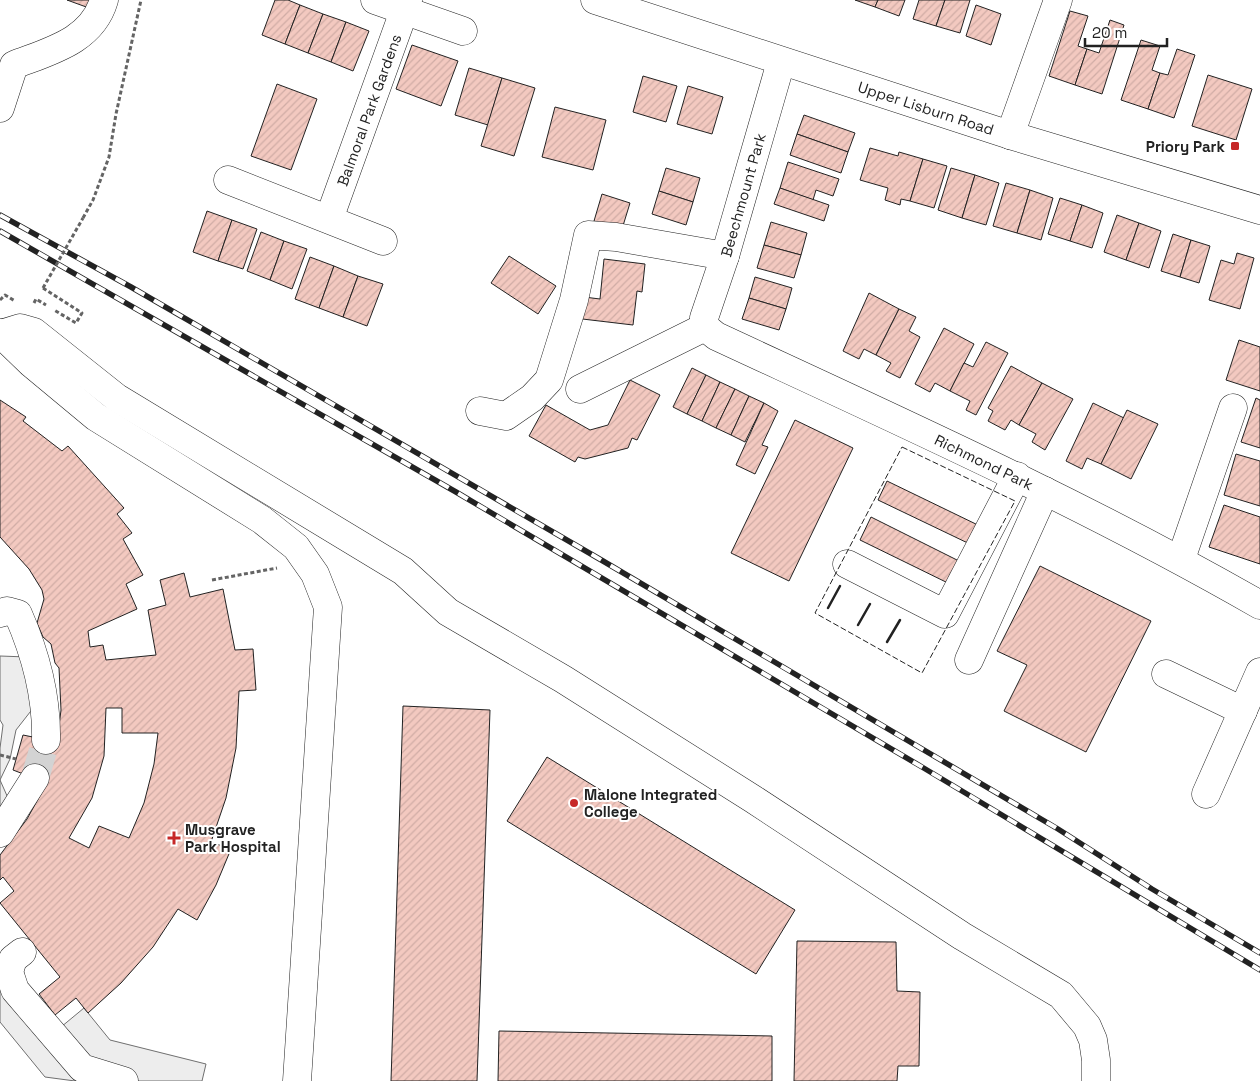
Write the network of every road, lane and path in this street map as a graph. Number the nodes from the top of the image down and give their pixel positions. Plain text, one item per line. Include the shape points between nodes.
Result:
1 (104, 0) edge
2 (141, 0) edge
3 (374, 0) edge
4 (595, 0) edge
5 (1058, 0) edge
6 (407, 5) edge
7 (463, 31) dead end
8 (781, 62) junction
9 (0, 108) edge
10 (1010, 135) junction
11 (228, 180) dead end
12 (1260, 210) edge
13 (329, 219) junction
14 (383, 241) dead end
15 (725, 256) junction
16 (36, 299) dead end
17 (705, 327) junction
18 (0, 333) edge
19 (580, 389) dead end
20 (1233, 408) dead end
21 (480, 411) dead end
22 (1017, 476) junction
23 (1044, 491) junction
24 (1181, 559) junction
25 (307, 562) junction
26 (847, 564) dead end
27 (212, 580) dead end
28 (1260, 605) edge
29 (0, 613) edge
30 (969, 660) dead end
31 (1260, 672) edge
32 (1166, 674) dead end
33 (1243, 711) junction
34 (46, 740) tunnel mouth
35 (0, 755) edge
36 (25, 769) joint
37 (1206, 794) dead end
38 (0, 833) edge
39 (22, 952) dead end
40 (124, 1081) edge
41 (297, 1081) edge
42 (1096, 1081) edge

1 - 9 street via 100,15 69,44 14,65
2 - 16 path, bridge via 109,157 93,200 43,288 82,313 76,323
3 - 6 street
4 - 8 street, Upper Lisburn Road
5 - 10 street
6 - 7 street
6 - 13 street, Balmoral Park Gardens
8 - 10 street, Upper Lisburn Road
8 - 15 street, Beechmount Park
10 - 12 street, Upper Lisburn Road
11 - 13 street
13 - 14 street
15 - 17 street, Beechmount Park via 704,318
15 - 21 street via 588,235 574,300 549,380 532,398 506,416
17 - 19 street
17 - 22 street, Richmond Park via 716,336
18 - 25 street via 96,417 262,520 296,547
18 - 42 street via 20,328 34,332 117,398 402,571 448,612 588,695 962,936 1061,995 1087,1026 1095,1053
20 - 24 street
22 - 23 street, Richmond Park
22 - 26 street via 945,614
23 - 24 street, Richmond Park
23 - 30 street
24 - 28 street, Richmond Park
25 - 27 path
25 - 41 street via 328,607
29 - 34 street via 18,614 29,639 43,684
31 - 33 street
32 - 33 street
33 - 37 street
35 - 36 path
36 - 38 street
39 - 40 street via 13,959 9,972 15,990 82,1068

